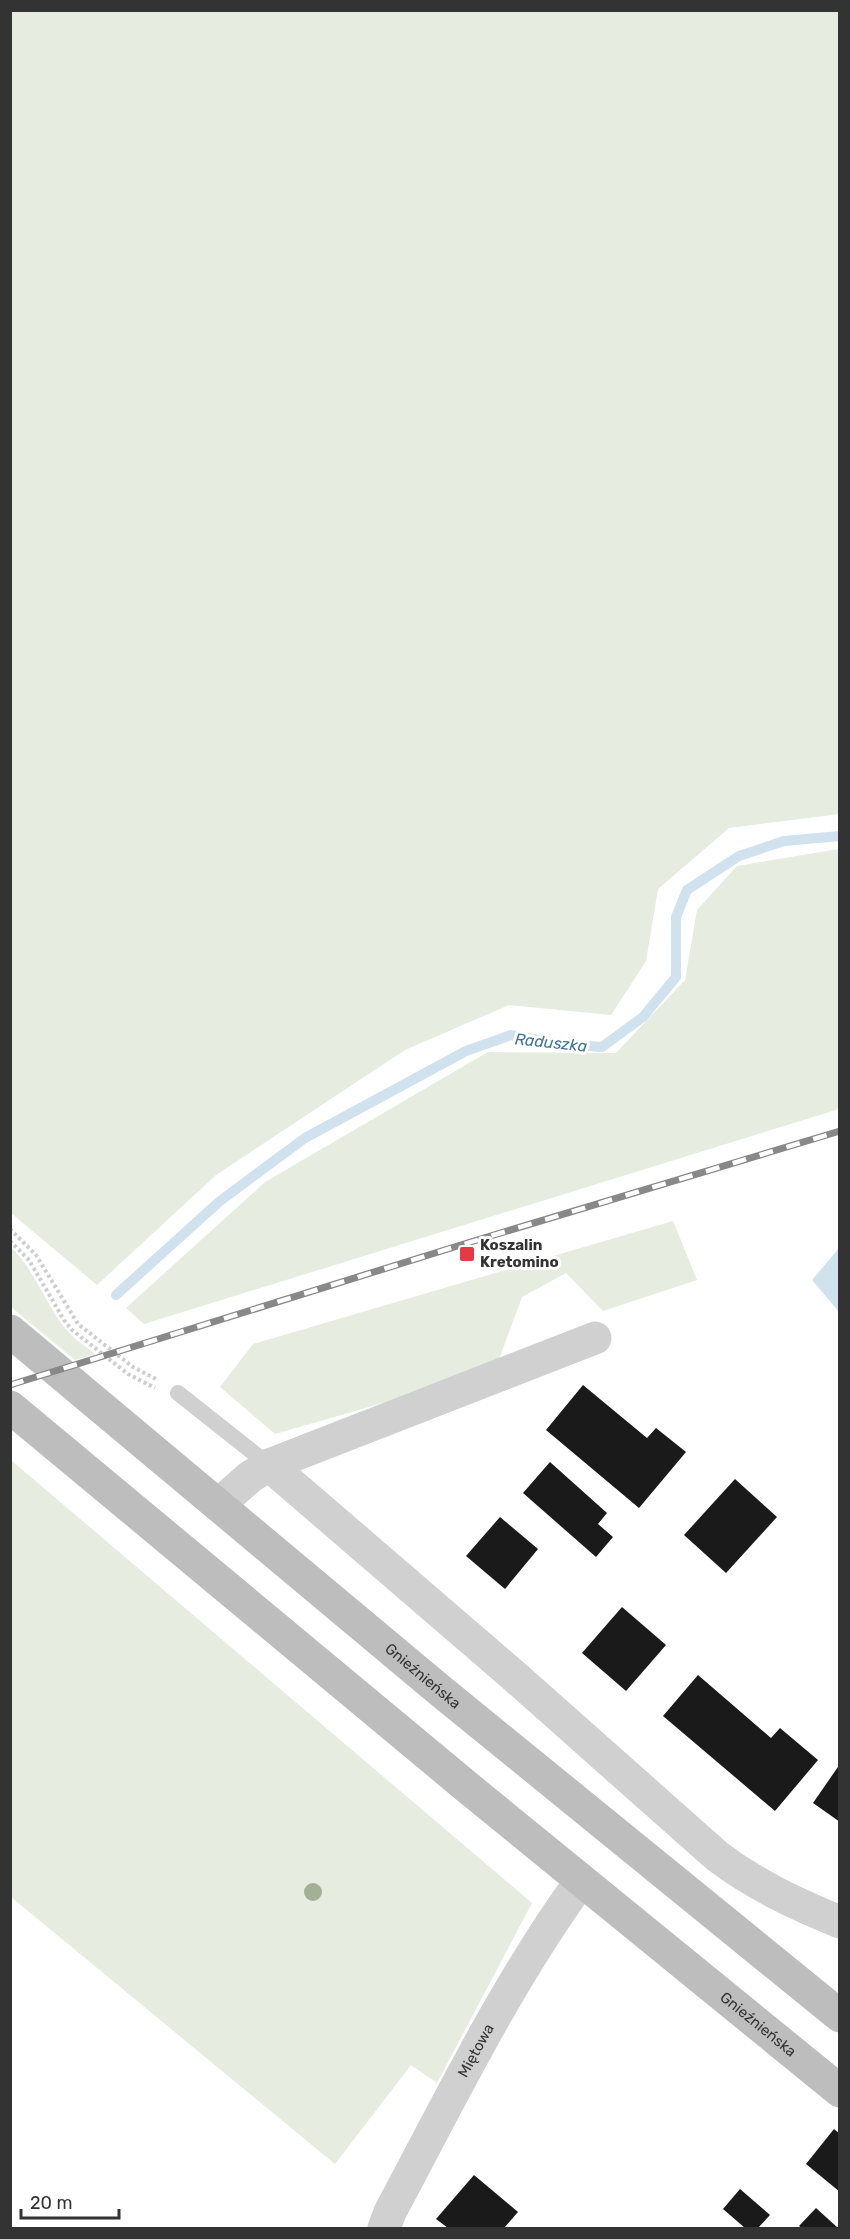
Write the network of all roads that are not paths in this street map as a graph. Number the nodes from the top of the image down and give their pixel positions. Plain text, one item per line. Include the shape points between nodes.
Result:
1 (10, 1331) edge
2 (595, 1338) dead end
3 (178, 1394) road end
4 (10, 1407) edge
5 (269, 1465) junction
6 (218, 1505) junction
7 (582, 1881) junction
8 (840, 1922) edge
9 (840, 2016) edge
10 (840, 2091) edge
11 (384, 2229) edge

1 - 6 main road, Gnieźnieńska
2 - 5 street
3 - 5 lane
4 - 7 main road, Gnieźnieńska
5 - 6 street
5 - 8 street via 717,1856 751,1882
6 - 9 main road, Gnieźnieńska
7 - 10 main road, Gnieźnieńska
7 - 11 street, Miętowa via 509,1992

